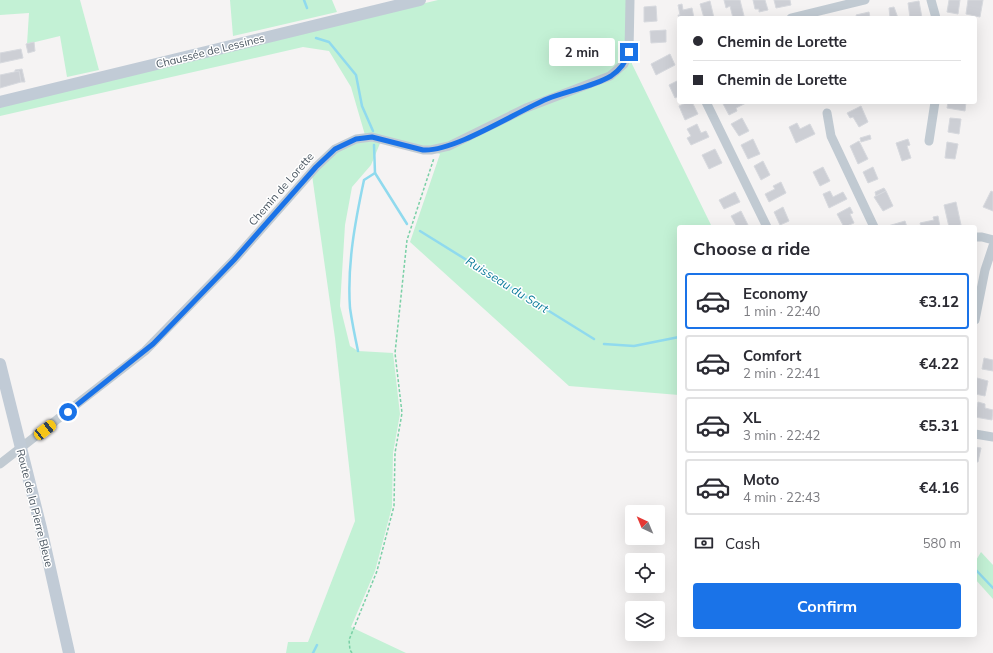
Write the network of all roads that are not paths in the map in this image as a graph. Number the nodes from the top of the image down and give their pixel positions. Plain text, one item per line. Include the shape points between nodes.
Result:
1 (420, 0) edge
2 (630, 0) edge
3 (931, 0) edge
4 (857, 1) edge
5 (799, 16) edge
6 (935, 16) edge
7 (0, 102) edge
8 (707, 104) edge
9 (935, 104) edge
10 (827, 113) dead end
11 (929, 141) dead end
12 (766, 225) edge
13 (873, 225) edge
14 (977, 237) edge
15 (993, 240) edge
16 (993, 246) edge
17 (977, 310) edge
18 (0, 364) edge
19 (977, 434) edge
20 (993, 437) edge
21 (21, 449) junction
22 (0, 464) edge
23 (69, 653) edge

1 - 7 main road, Chaussée de Lessines
2 - 21 street, Chemin de Lorette via 629,52 624,64 601,80 548,98 460,141 437,149 412,148 372,137 356,139 335,149 234,260 145,351
3 - 6 street
4 - 5 street
8 - 12 street
9 - 11 street
10 - 13 street via 831,136
14 - 15 street
16 - 17 street
18 - 21 main road, Route de la Pierre Bleue
19 - 20 street
21 - 22 street, Chemin de Lorette
21 - 23 main road, Route de la Pierre Bleue

